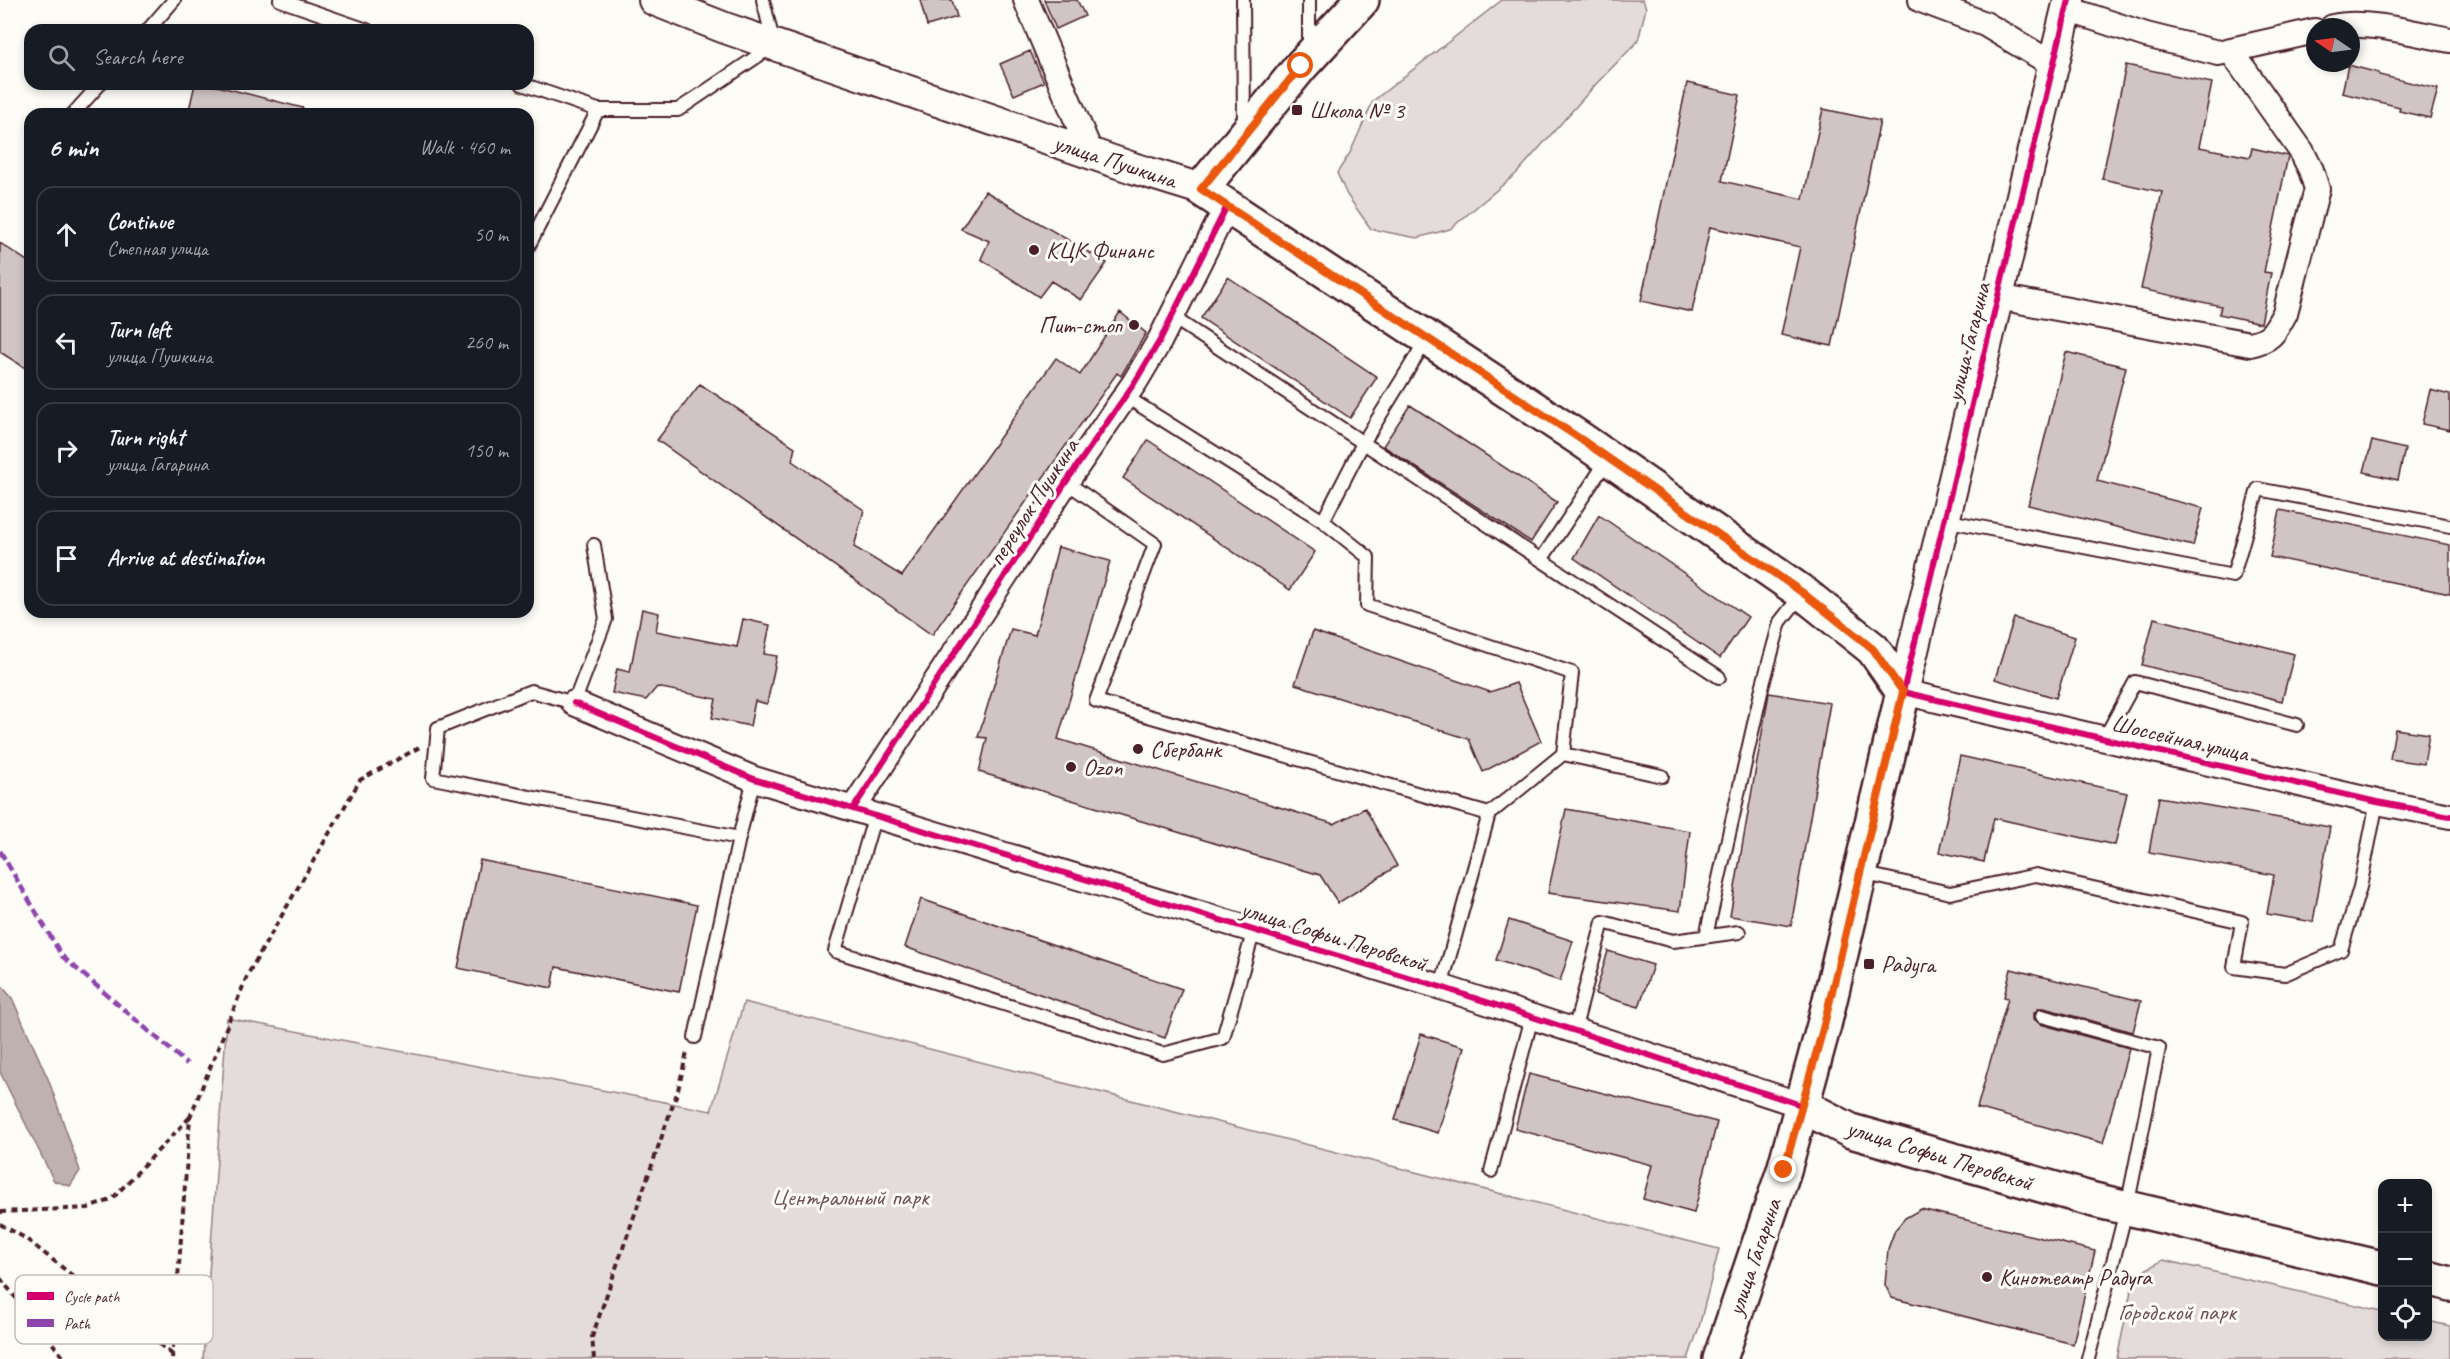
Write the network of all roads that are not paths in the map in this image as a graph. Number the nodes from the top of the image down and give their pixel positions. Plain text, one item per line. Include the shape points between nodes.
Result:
1 (174, 0) edge
2 (280, 0) edge
3 (654, 0) edge
4 (763, 0) edge
5 (1026, 0) edge
6 (1243, 0) edge
7 (1309, 0) edge
8 (1362, 0) edge
9 (1922, 0) edge
10 (2068, 5) edge
11 (153, 24) edge
12 (350, 24) edge
13 (2360, 26) edge
14 (2306, 33) edge
15 (2450, 40) edge
16 (774, 45) junction
17 (2231, 51) junction
18 (1309, 58) junction
19 (2054, 65) junction
20 (534, 88) edge
21 (95, 90) edge
22 (78, 108) edge
23 (598, 110) junction
24 (1244, 137) junction
25 (1091, 154) junction
26 (1214, 198) junction
27 (534, 235) edge
28 (1998, 297) junction
29 (1172, 317) junction
30 (1428, 338) junction
31 (1125, 396) junction
32 (1363, 443) junction
33 (1608, 459) junction
34 (1066, 482) junction
35 (1944, 520) junction
36 (1323, 521) junction
37 (2450, 526) edge
38 (594, 544) dead end
39 (1541, 560) junction
40 (1803, 593) junction
41 (1719, 677) dead end
42 (1903, 692) junction
43 (574, 703) junction
44 (2297, 725) dead end
45 (2104, 739) junction
46 (1563, 754) junction
47 (1662, 776) dead end
48 (754, 779) junction
49 (2377, 802) junction
50 (864, 812) junction
51 (1490, 814) junction
52 (2450, 816) edge
53 (739, 838) junction
54 (1860, 873) junction
55 (1254, 930) junction
56 (1739, 932) dead end
57 (1706, 936) junction
58 (1441, 987) junction
59 (2042, 1016) dead end
60 (1532, 1017) junction
61 (1574, 1031) junction
62 (695, 1037) dead end
63 (1801, 1106) junction
64 (1491, 1171) dead end
65 (2127, 1207) junction
66 (2378, 1267) edge
67 (2432, 1279) edge
68 (2450, 1284) edge
69 (1720, 1359) edge
70 (2088, 1359) edge

1 - 11 lane
2 - 12 lane
3 - 16 street, улица Пушкина
4 - 16 lane
5 - 25 street
6 - 24 lane
7 - 18 lane
8 - 18 main road
9 - 19 street via 1985,24
10 - 17 street via 2156,38 2218,54
10 - 19 street, улица Гагарина
13 - 15 street
14 - 17 street
16 - 23 lane via 678,110
16 - 25 street, улица Пушкина
17 - 28 street via 2302,152 2317,189 2285,313 2266,341 2250,344
18 - 24 main road
19 - 28 street, улица Гагарина
20 - 23 lane
21 - 22 lane
23 - 27 lane
24 - 26 main road
25 - 26 street, улица Пушкина
26 - 29 street, переулок Пушкина
26 - 30 main road, улица Пушкина
28 - 35 street, улица Гагарина
29 - 31 street, переулок Пушкина
29 - 32 lane
30 - 32 lane
30 - 33 main road, улица Пушкина
31 - 34 street, переулок Пушкина
31 - 36 lane
32 - 36 lane
32 - 39 lane
33 - 39 lane
33 - 40 main road, улица Пушкина
34 - 50 street, переулок Пушкина
34 - 51 lane via 1155,544 1096,701
35 - 37 lane via 2233,576 2258,489
35 - 42 street, улица Гагарина
36 - 46 lane via 1368,557 1367,605 1572,674
38 - 43 lane via 606,619
39 - 41 lane
40 - 42 main road, улица Пушкина via 1873,649
40 - 57 lane via 1780,622
42 - 45 street, Шоссейная улица
42 - 54 main road, улица Гагарина
43 - 48 street, улица Софьи Перовской
43 - 53 lane via 531,691 438,728 433,778
44 - 45 lane via 2135,682
45 - 49 street, Шоссейная улица
46 - 47 lane
46 - 51 lane
48 - 50 street, улица Софьи Перовской
48 - 53 lane
49 - 52 street, Шоссейная улица
49 - 54 lane via 2360,887 2341,950 2285,974 2234,967 2242,922 2036,875 1950,893
50 - 55 street, улица Софьи Перовской
50 - 55 lane via 835,951 1163,1054 1223,1038
51 - 58 lane
53 - 62 lane
54 - 63 main road, улица Гагарина
55 - 58 street, улица Софьи Перовской
56 - 57 lane
57 - 61 lane via 1673,941 1603,922
58 - 60 street, улица Софьи Перовской
59 - 65 lane via 2159,1048
60 - 61 street, улица Софьи Перовской
60 - 64 lane
61 - 63 street, улица Софьи Перовской
63 - 65 main road, улица Софьи Перовской via 1851,1131
63 - 69 main road, улица Гагарина via 1784,1170
65 - 66 main road, улица Софьи Перовской
65 - 70 lane
67 - 68 main road

